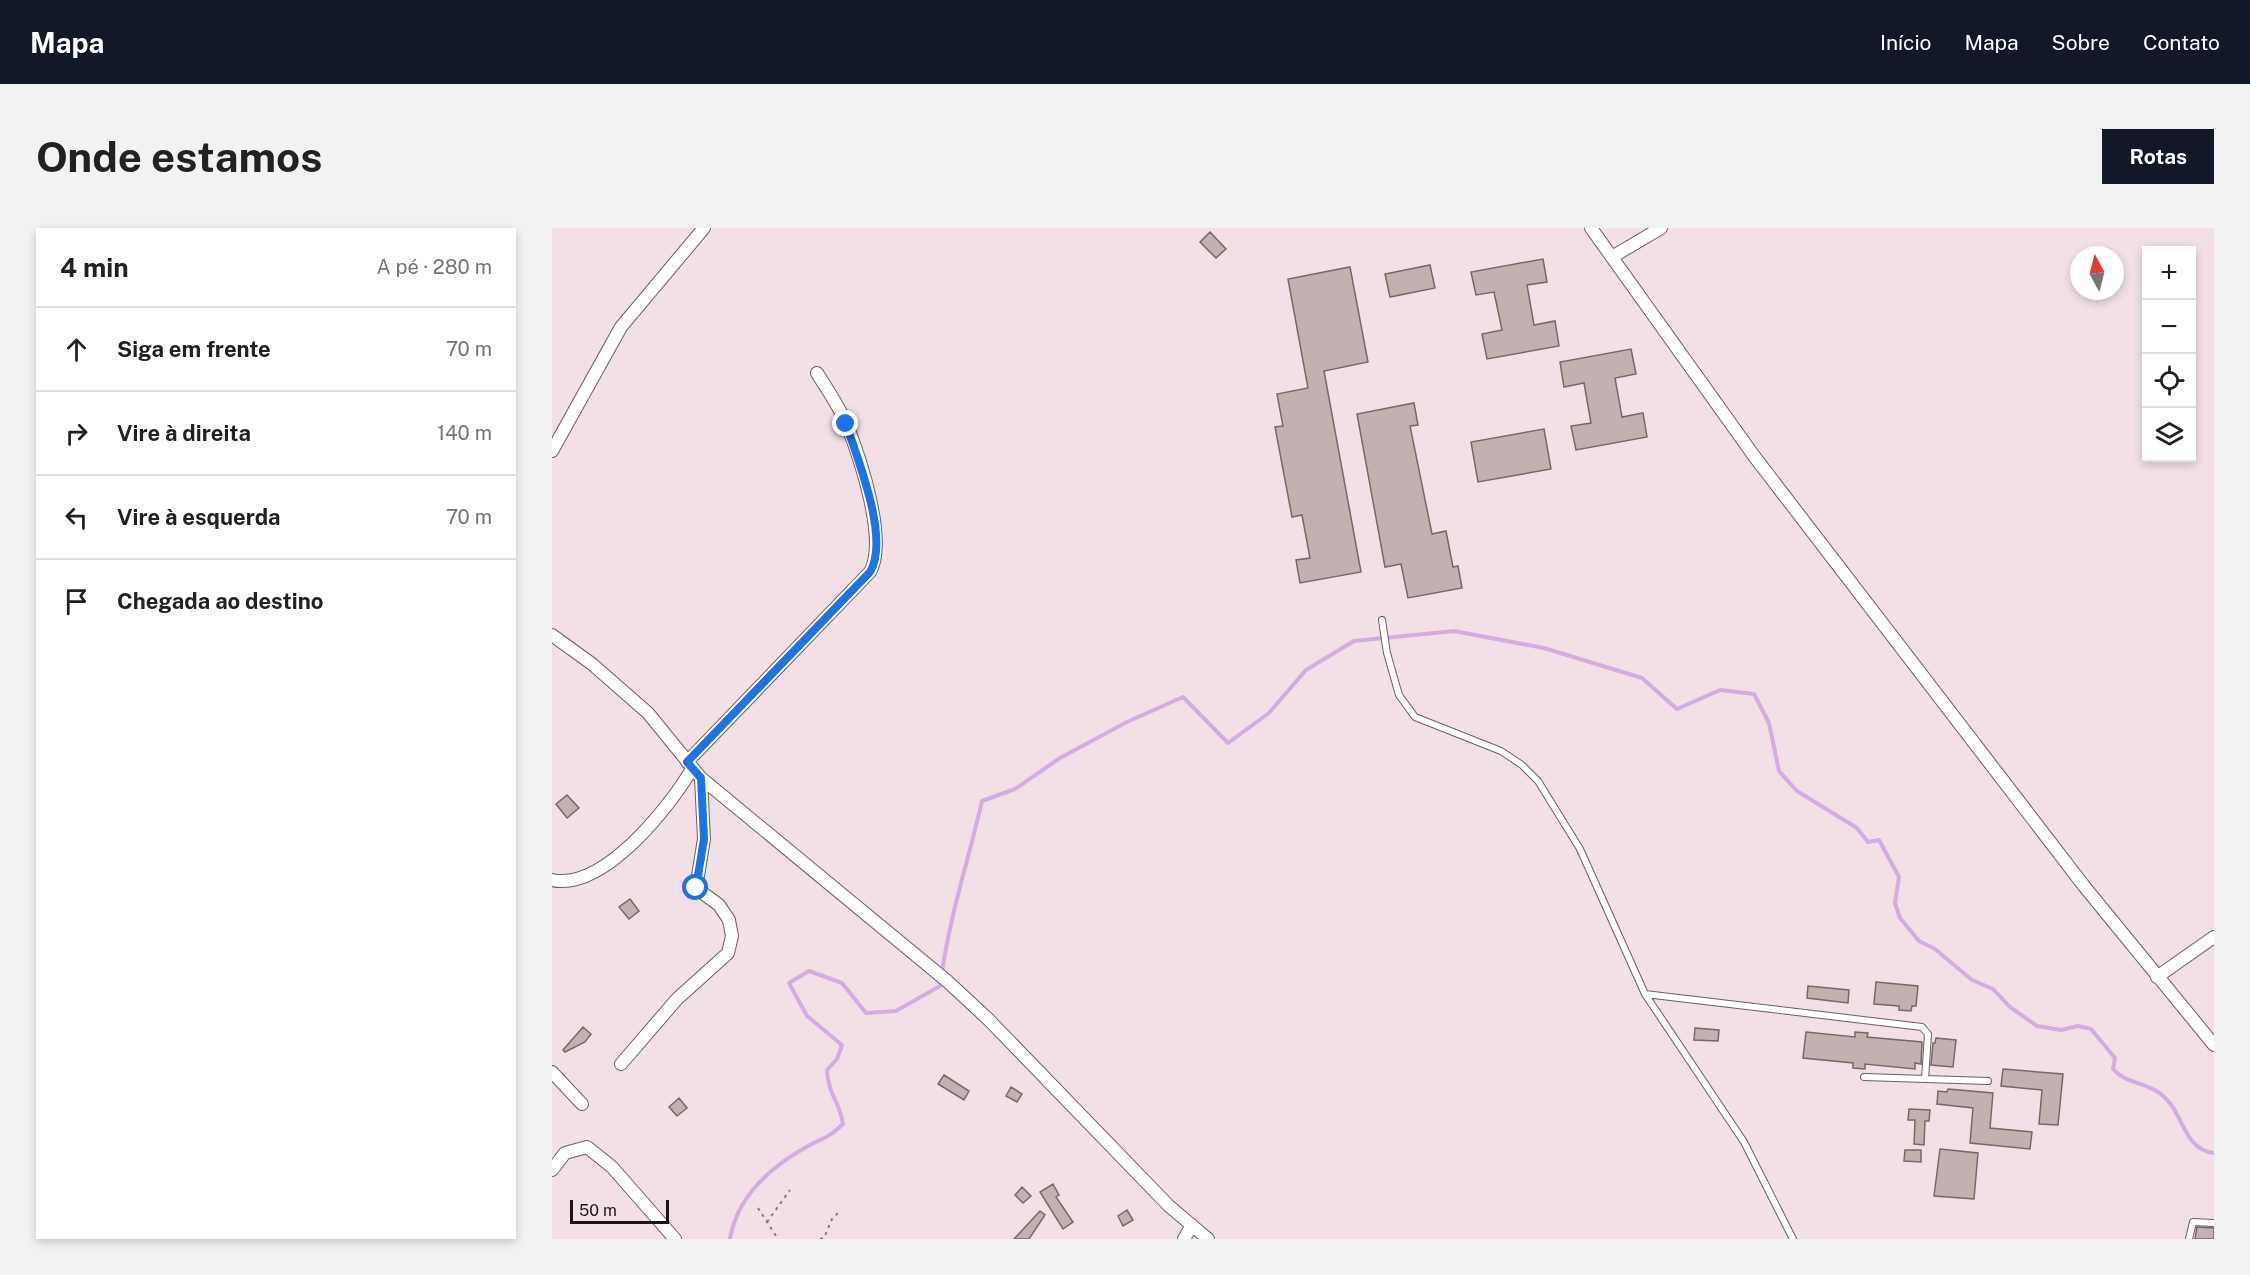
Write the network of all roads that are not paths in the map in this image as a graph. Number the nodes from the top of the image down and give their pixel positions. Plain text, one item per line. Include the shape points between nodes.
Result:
1 (704, 228) edge
2 (1591, 228) edge
3 (1661, 228) edge
4 (1612, 257) junction
5 (817, 373) dead end
6 (552, 451) edge
7 (1382, 620) dead end
8 (552, 635) edge
9 (689, 766) junction
10 (701, 778) junction
11 (552, 880) edge
12 (2214, 937) edge
13 (2157, 977) junction
14 (1644, 994) junction
15 (2214, 1045) edge
16 (621, 1064) dead end
17 (552, 1072) edge
18 (1864, 1077) dead end
19 (1925, 1079) junction
20 (1988, 1081) dead end
21 (582, 1104) dead end
22 (552, 1170) edge
23 (2214, 1223) edge
24 (1192, 1225) junction
25 (675, 1239) edge
26 (1184, 1239) edge
27 (1208, 1239) edge
28 (1793, 1239) edge
29 (2189, 1239) edge

1 - 6 street via 621,327
2 - 4 street
3 - 4 street
4 - 13 street via 1754,456
5 - 9 street via 846,424 855,449 877,541 875,564
7 - 14 lane via 1387,653 1405,707 1415,717 1501,752 1538,781 1580,849
8 - 9 street via 648,713
9 - 10 street
9 - 11 street via 665,809 610,863 580,880
10 - 16 street via 704,839 696,888 725,913 731,926 731,945 721,961 677,999
10 - 24 street via 990,1020 1169,1206
12 - 13 street
13 - 15 street
14 - 19 lane via 1922,1026 1928,1034
14 - 28 lane via 1744,1142
17 - 21 street
18 - 19 lane
19 - 20 lane
22 - 25 street via 565,1153 587,1147 612,1167
23 - 29 lane via 2193,1222
24 - 26 street
24 - 27 street

